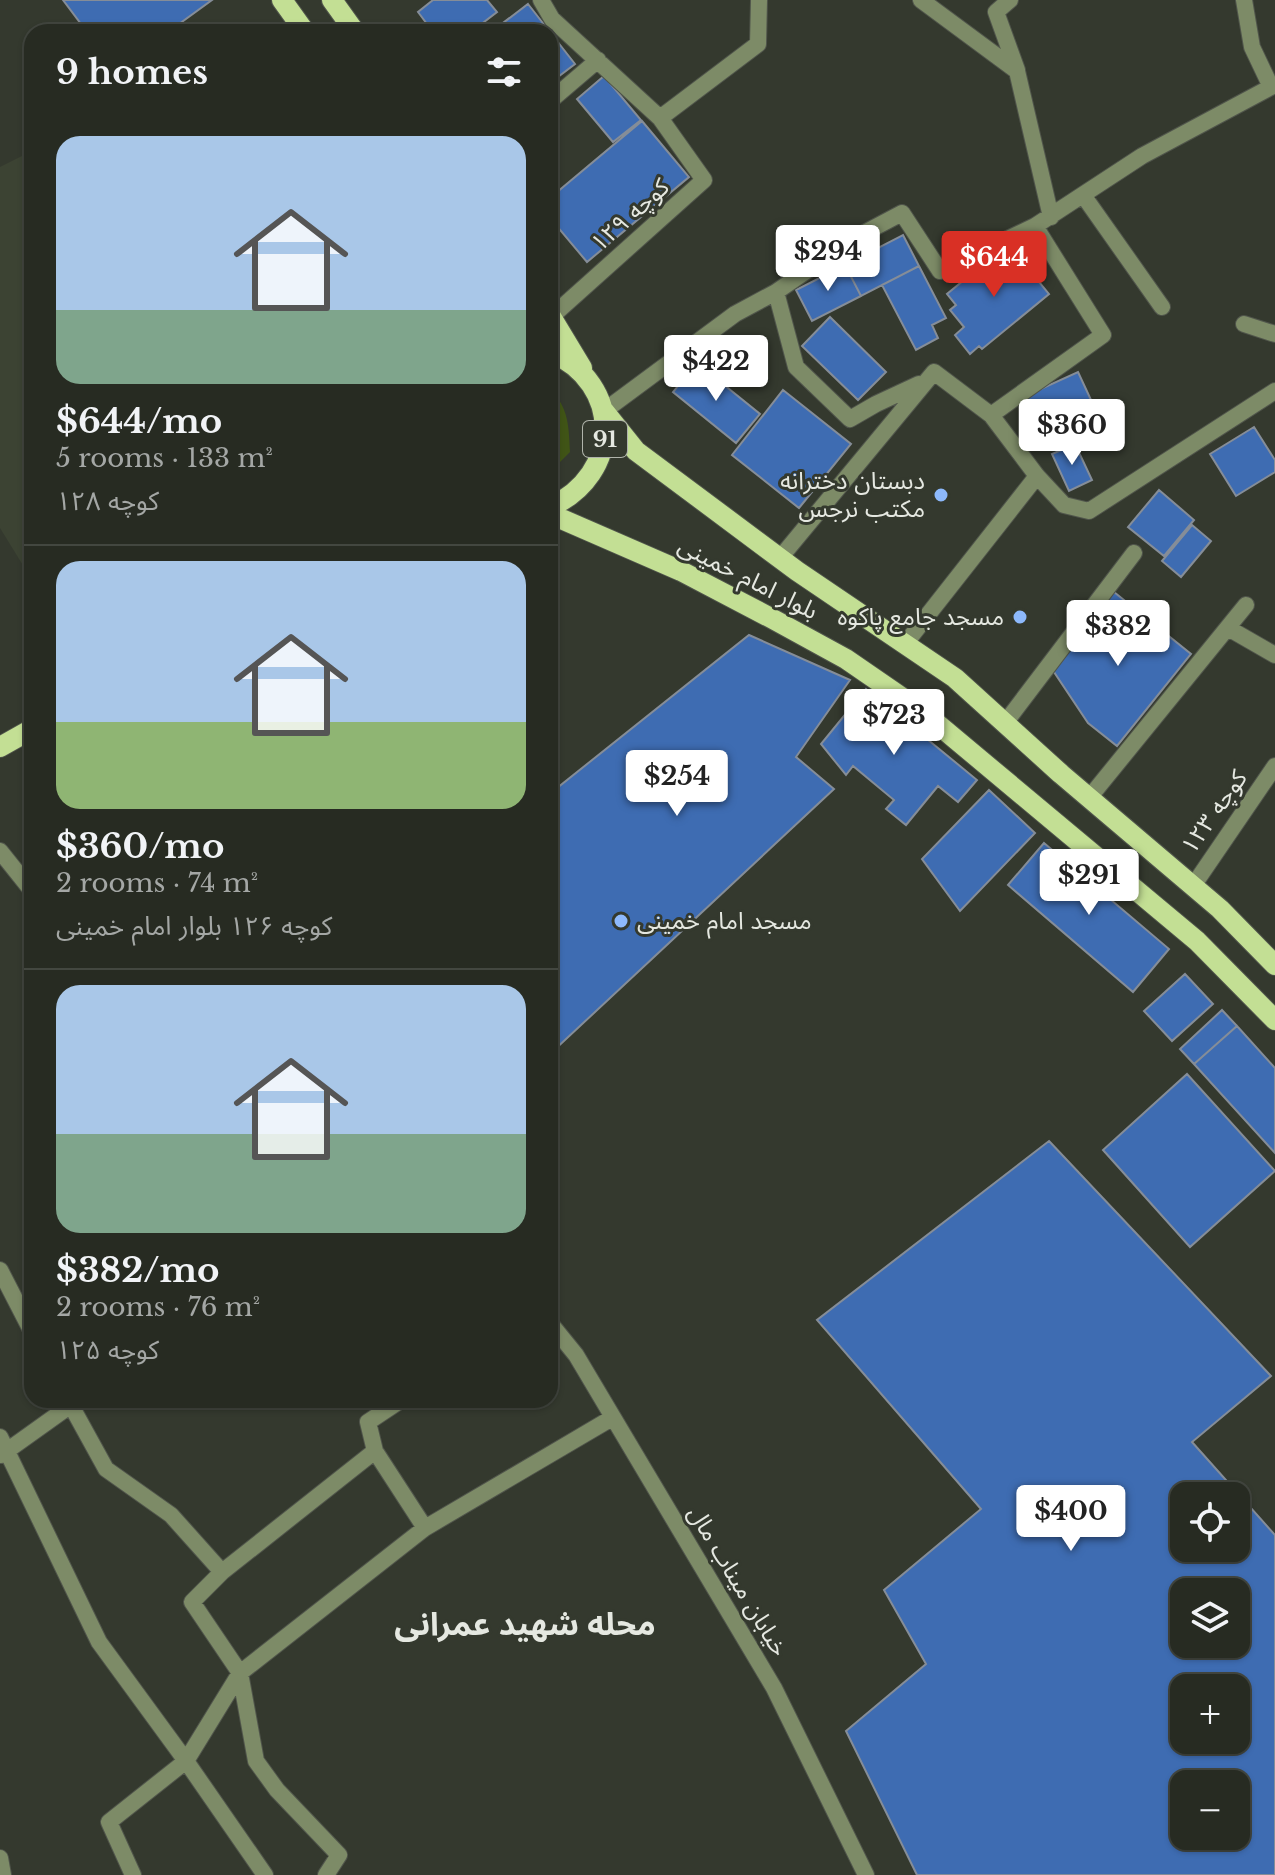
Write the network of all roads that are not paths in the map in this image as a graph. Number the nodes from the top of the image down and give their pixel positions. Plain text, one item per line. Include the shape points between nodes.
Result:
1 (282, 0) edge
2 (332, 0) edge
3 (541, 0) edge
4 (759, 0) edge
5 (921, 0) edge
6 (1010, 0) edge
7 (1244, 0) edge
8 (299, 24) edge
9 (349, 24) edge
10 (558, 24) edge
11 (558, 24) edge
12 (598, 60) junction
13 (1017, 71) junction
14 (558, 94) edge
15 (660, 118) junction
16 (1083, 195) junction
17 (1051, 217) junction
18 (1035, 226) junction
19 (776, 292) junction
20 (1162, 307) dead end
21 (558, 310) edge
22 (1244, 324) dead end
23 (558, 328) edge
24 (1275, 334) edge
25 (558, 355) edge
26 (930, 377) junction
27 (588, 378) junction
28 (1275, 391) edge
29 (604, 411) junction
30 (991, 415) junction
31 (1037, 476) junction
32 (558, 504) edge
33 (558, 517) edge
34 (1134, 553) dead end
35 (780, 558) junction
36 (1246, 605) dead end
37 (1228, 628) junction
38 (905, 644) junction
39 (1275, 655) edge
40 (1005, 723) junction
41 (24, 734) edge
42 (0, 747) edge
43 (1275, 766) edge
44 (1089, 798) junction
45 (0, 851) edge
46 (24, 881) edge
47 (1193, 886) junction
48 (1275, 965) edge
49 (1275, 1020) edge
50 (0, 1270) edge
51 (24, 1316) edge
52 (558, 1333) edge
53 (61, 1408) edge
54 (73, 1408) edge
55 (389, 1408) edge
56 (612, 1418) junction
57 (2, 1448) edge
58 (375, 1451) junction
59 (425, 1528) junction
60 (222, 1572) junction
61 (240, 1673) junction
62 (186, 1761) junction
63 (0, 1858) edge
64 (3, 1875) edge
65 (133, 1875) edge
66 (265, 1875) edge
67 (326, 1875) edge
68 (866, 1875) edge

1 - 8 main road
2 - 9 main road
3 - 11 street
4 - 15 street via 758,44
5 - 13 street
6 - 13 street via 996,12
7 - 16 street via 1252,47 1271,87 1142,156
10 - 12 street
12 - 14 street
12 - 15 street
13 - 17 street
15 - 21 street, کوچه ۱۲۹ via 704,180
16 - 17 street
16 - 20 street
17 - 18 street
18 - 19 street via 940,271 902,213 851,240
18 - 30 street via 1103,335
19 - 26 street via 796,367 850,419
19 - 29 street via 735,314
22 - 24 street
23 - 27 main road, 91
25 - 27 main road, 91
26 - 30 street
26 - 35 street
27 - 29 main road, 91
28 - 31 street via 1089,511 1064,505
29 - 32 main road, 91 via 599,462 586,483
29 - 35 main road, بلوار امام خمینی / 91 via 636,451
30 - 31 street
31 - 38 street
33 - 49 main road, بلوار امام خمینی via 681,571 771,618 846,659 923,712 1197,941
34 - 40 street
35 - 38 main road, بلوار امام خمینی / 91
36 - 37 street
37 - 39 street
37 - 44 street
38 - 40 main road, بلوار امام خمینی / 91 via 955,678
40 - 44 main road, بلوار امام خمینی / 91
41 - 42 main road
43 - 47 street, کوچه ۱۲۳
44 - 47 main road, بلوار امام خمینی / 91
45 - 46 street
47 - 48 main road, بلوار امام خمینی / 91
50 - 51 street
52 - 56 street, خیابان میناب مال
53 - 57 street
54 - 60 street via 106,1469 171,1515
55 - 58 street via 368,1422
56 - 59 street
56 - 68 street, خیابان میناب مال via 774,1688
57 - 62 street via 99,1642
58 - 59 street
58 - 60 street
59 - 61 street
60 - 61 street via 192,1602
61 - 62 street
61 - 67 street via 256,1761 339,1855
62 - 65 street via 109,1822
62 - 66 street
63 - 64 street

